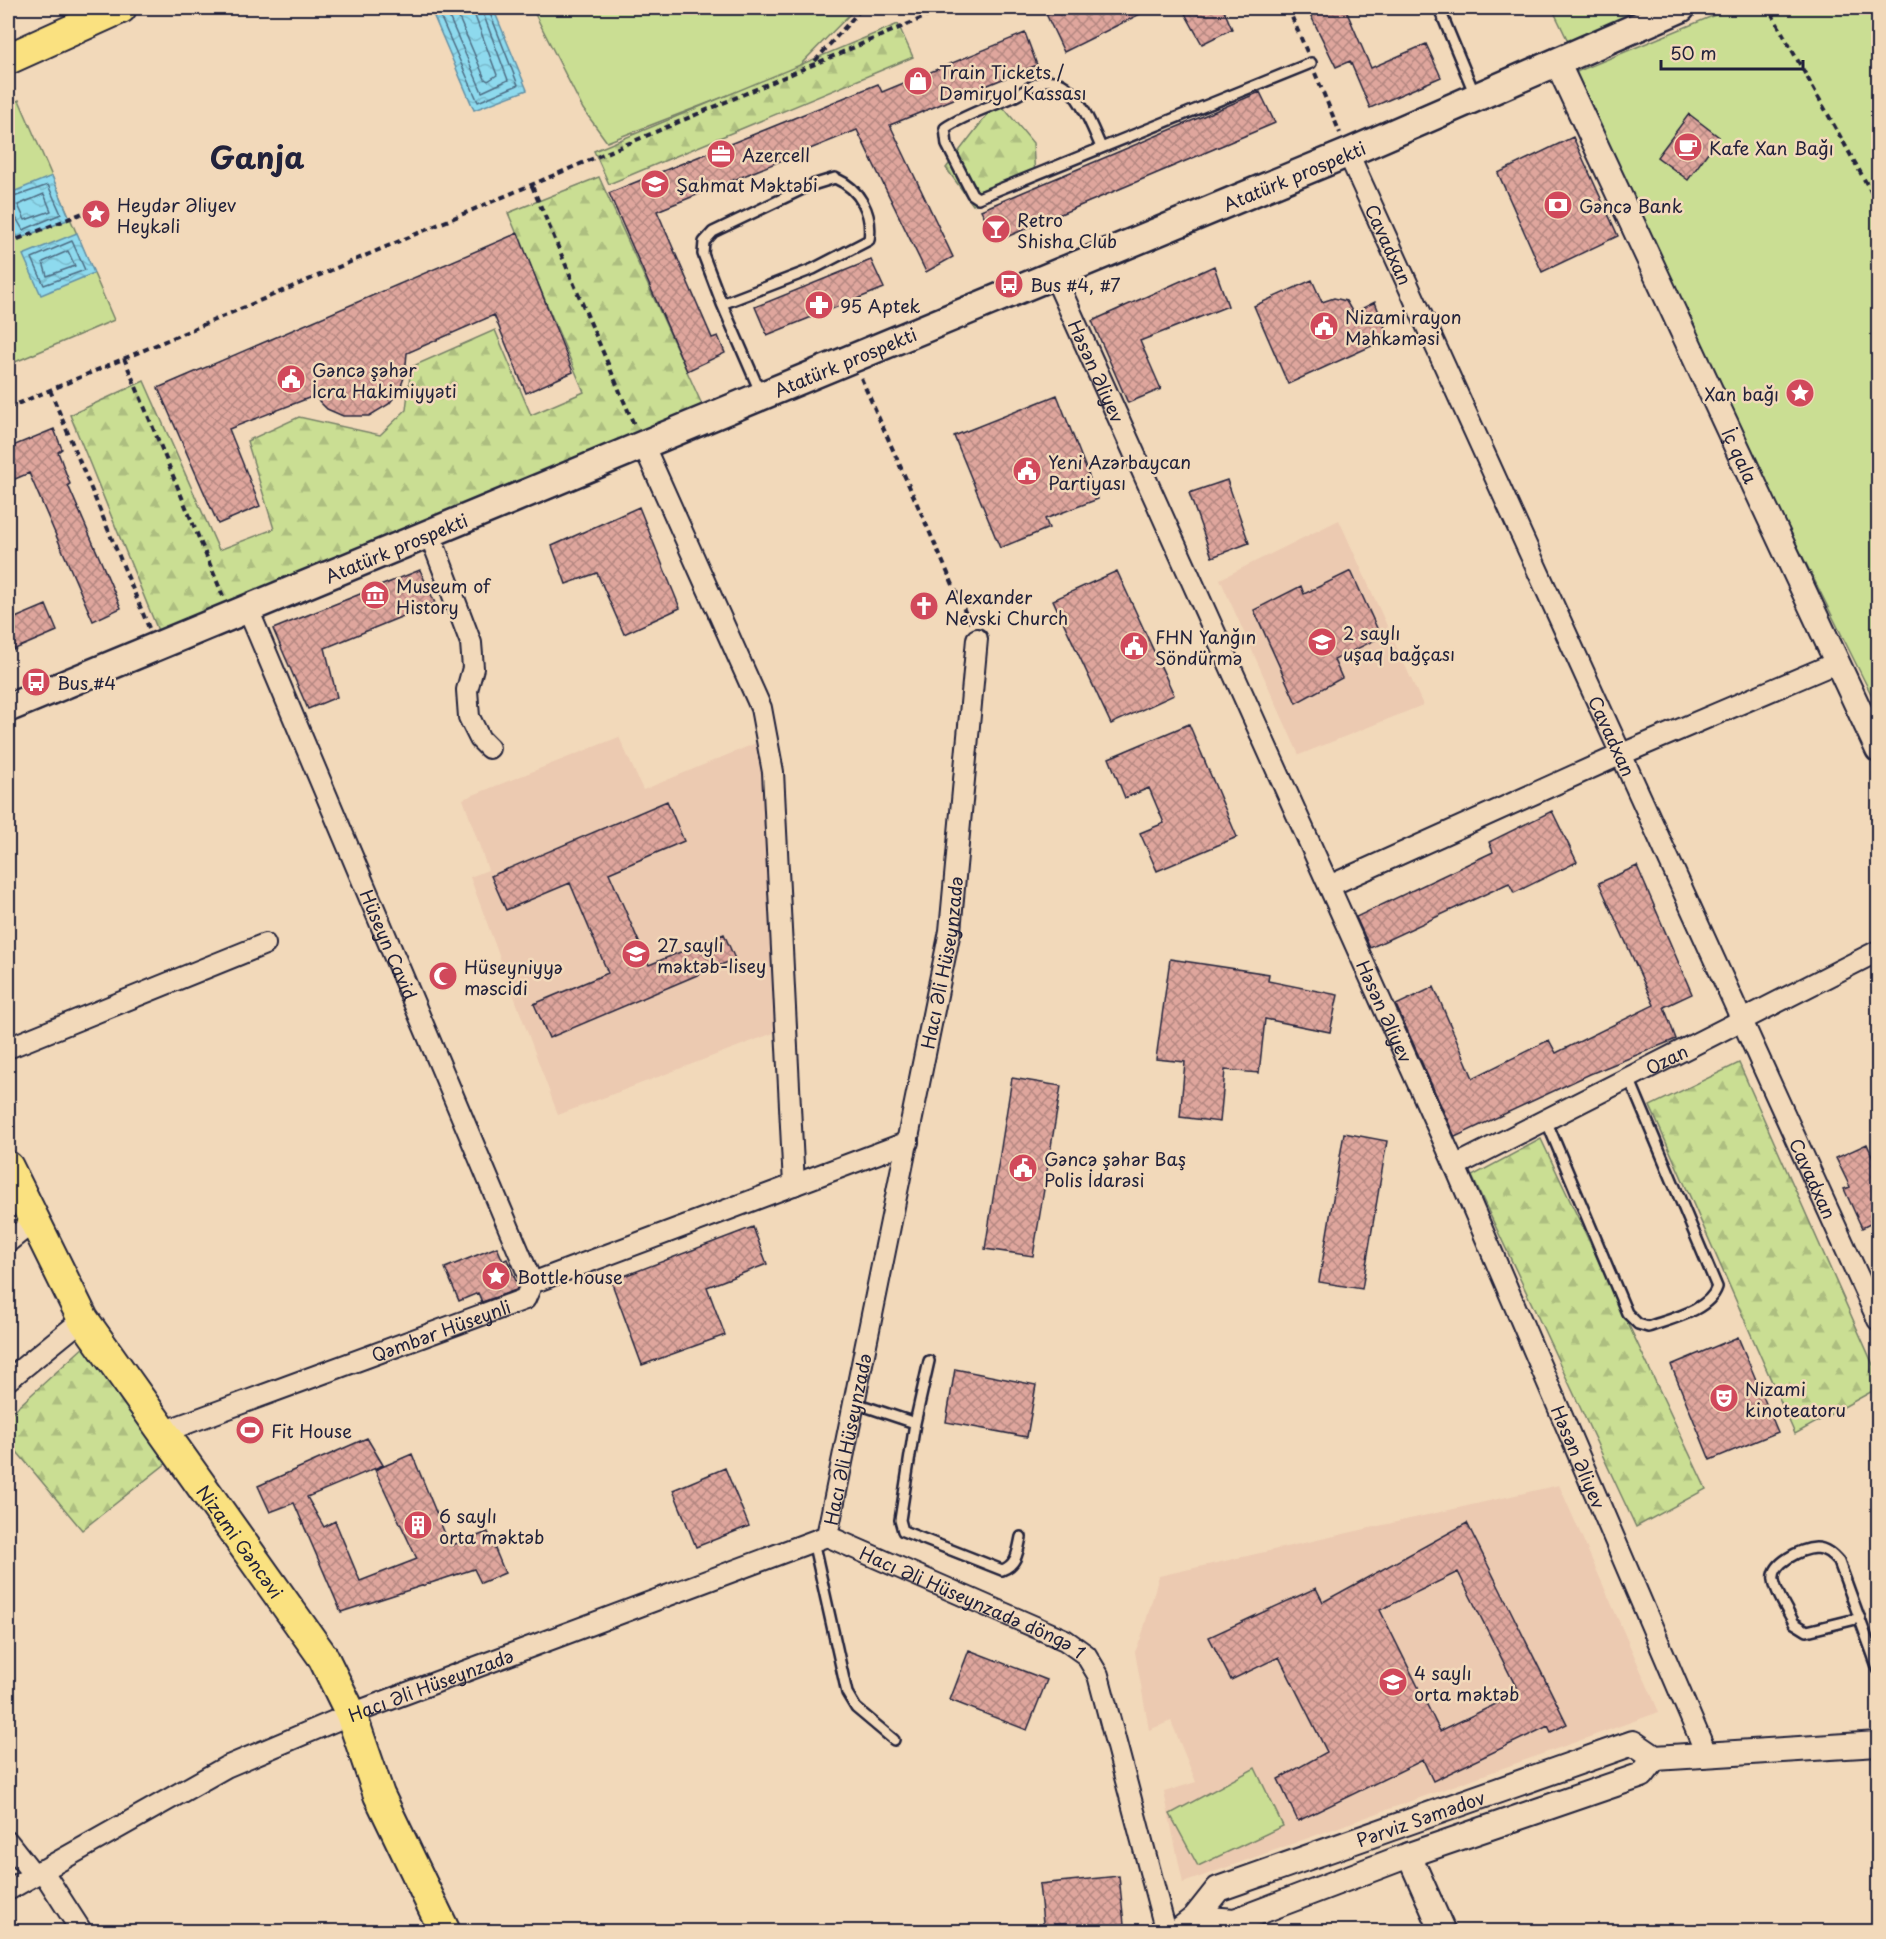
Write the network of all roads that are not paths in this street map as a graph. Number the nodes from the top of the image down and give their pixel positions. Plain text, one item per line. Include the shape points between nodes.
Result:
1 (121, 8) edge
2 (1439, 8) edge
3 (1681, 8) edge
4 (8, 59) edge
5 (1557, 62) junction
6 (1311, 63) road end
7 (1476, 97) junction
8 (1101, 147) junction
9 (1348, 153) junction
10 (1054, 274) junction
11 (722, 304) junction
12 (762, 395) junction
13 (643, 444) junction
14 (429, 532) junction
15 (239, 610) junction
16 (977, 639) road end
17 (1838, 662) junction
18 (8, 708) edge
19 (489, 748) dead end
20 (1878, 750) edge
21 (1622, 754) junction
22 (1329, 886) junction
23 (265, 945) dead end
24 (1878, 951) edge
25 (1743, 1021) junction
26 (8, 1048) edge
27 (1629, 1078) junction
28 (1546, 1120) junction
29 (908, 1142) junction
30 (1455, 1166) junction
31 (8, 1167) edge
32 (794, 1185) junction
33 (34, 1221) junction
34 (8, 1242) edge
35 (531, 1282) junction
36 (83, 1319) junction
37 (1878, 1320) edge
38 (929, 1361) dead end
39 (8, 1380) edge
40 (855, 1403) junction
41 (915, 1423) junction
42 (163, 1432) junction
43 (820, 1538) junction
44 (1021, 1538) dead end
45 (1860, 1618) junction
46 (1878, 1669) edge
47 (351, 1714) junction
48 (894, 1740) dead end
49 (1878, 1744) edge
50 (1706, 1753) junction
51 (1655, 1758) junction
52 (8, 1842) edge
53 (1409, 1855) junction
54 (38, 1872) junction
55 (8, 1890) edge
56 (1186, 1925) edge
57 (82, 1932) edge
58 (446, 1932) edge
59 (1166, 1932) edge
60 (1443, 1932) edge

1 - 4 main road
2 - 7 lane
3 - 5 main road, Atatürk prospekti
5 - 7 main road, Atatürk prospekti
5 - 17 street, İç qala
6 - 8 lane
7 - 9 main road, Atatürk prospekti
8 - 8 lane via 978,198 962,177 947,145 945,128 1039,82 1054,80 1062,82 1078,101
9 - 10 main road, Atatürk prospekti
9 - 21 street, Cavadxan
10 - 12 main road, Atatürk prospekti
10 - 22 street, Həsən Əliyev
11 - 11 lane via 703,254 704,242 712,232 809,186 835,177 849,184 872,223 869,240 813,269
11 - 12 lane
12 - 13 main road, Atatürk prospekti
13 - 14 main road, Atatürk prospekti
13 - 32 street via 761,708 773,772
14 - 15 main road, Atatürk prospekti
14 - 19 street via 471,644 469,717
15 - 18 main road, Atatürk prospekti
15 - 35 street, Hüseyn Cavid
16 - 29 street, Hacı Əli Hüseynzadə via 950,932
17 - 20 street, İç qala
17 - 21 street
21 - 22 street
21 - 25 street, Cavadxan
22 - 30 street, Həsən Əliyev
23 - 26 street
24 - 25 street, Ozan
25 - 27 street, Ozan
25 - 37 street, Cavadxan
27 - 28 street, Ozan
27 - 28 lane via 1717,1287 1714,1297 1700,1307 1648,1328 1627,1313
28 - 30 street, Ozan
29 - 32 street
29 - 40 street, Hacı Əli Hüseynzadə
30 - 50 street, Həsən Əliyev
31 - 33 main road, Nizami Gəncəvi
32 - 35 street
33 - 34 street
33 - 36 main road, Nizami Gəncəvi
35 - 42 street, Qəmbər Hüseynli via 525,1299
36 - 39 street
36 - 42 main road, Nizami Gəncəvi
38 - 41 lane
40 - 41 lane
40 - 43 street, Hacı Əli Hüseynzadə
41 - 44 lane via 900,1520 903,1531 1002,1570 1010,1568
42 - 47 main road, Nizami Gəncəvi via 323,1657
43 - 47 street, Hacı Əli Hüseynzadə
43 - 48 lane via 847,1693 856,1708
43 - 59 street, Hacı Əli Hüseynzadə döngə 1 via 1065,1640 1086,1655 1098,1675
45 - 45 lane via 1839,1562 1831,1552 1815,1548 1782,1560 1774,1571 1774,1580 1800,1629 1807,1631
45 - 46 lane
47 - 54 street, Hacı Əli Hüseynzadə via 226,1767
47 - 58 main road, Nizami Gəncəvi via 379,1795
49 - 50 street
50 - 51 street
51 - 53 street, Pərviz Səmədov via 1642,1774
51 - 56 street, Pərviz Səmədov via 1633,1743 1218,1889
52 - 54 street
53 - 56 street, Pərviz Səmədov via 1235,1921
53 - 60 street
54 - 55 street, Hacı Əli Hüseynzadə
54 - 57 street

